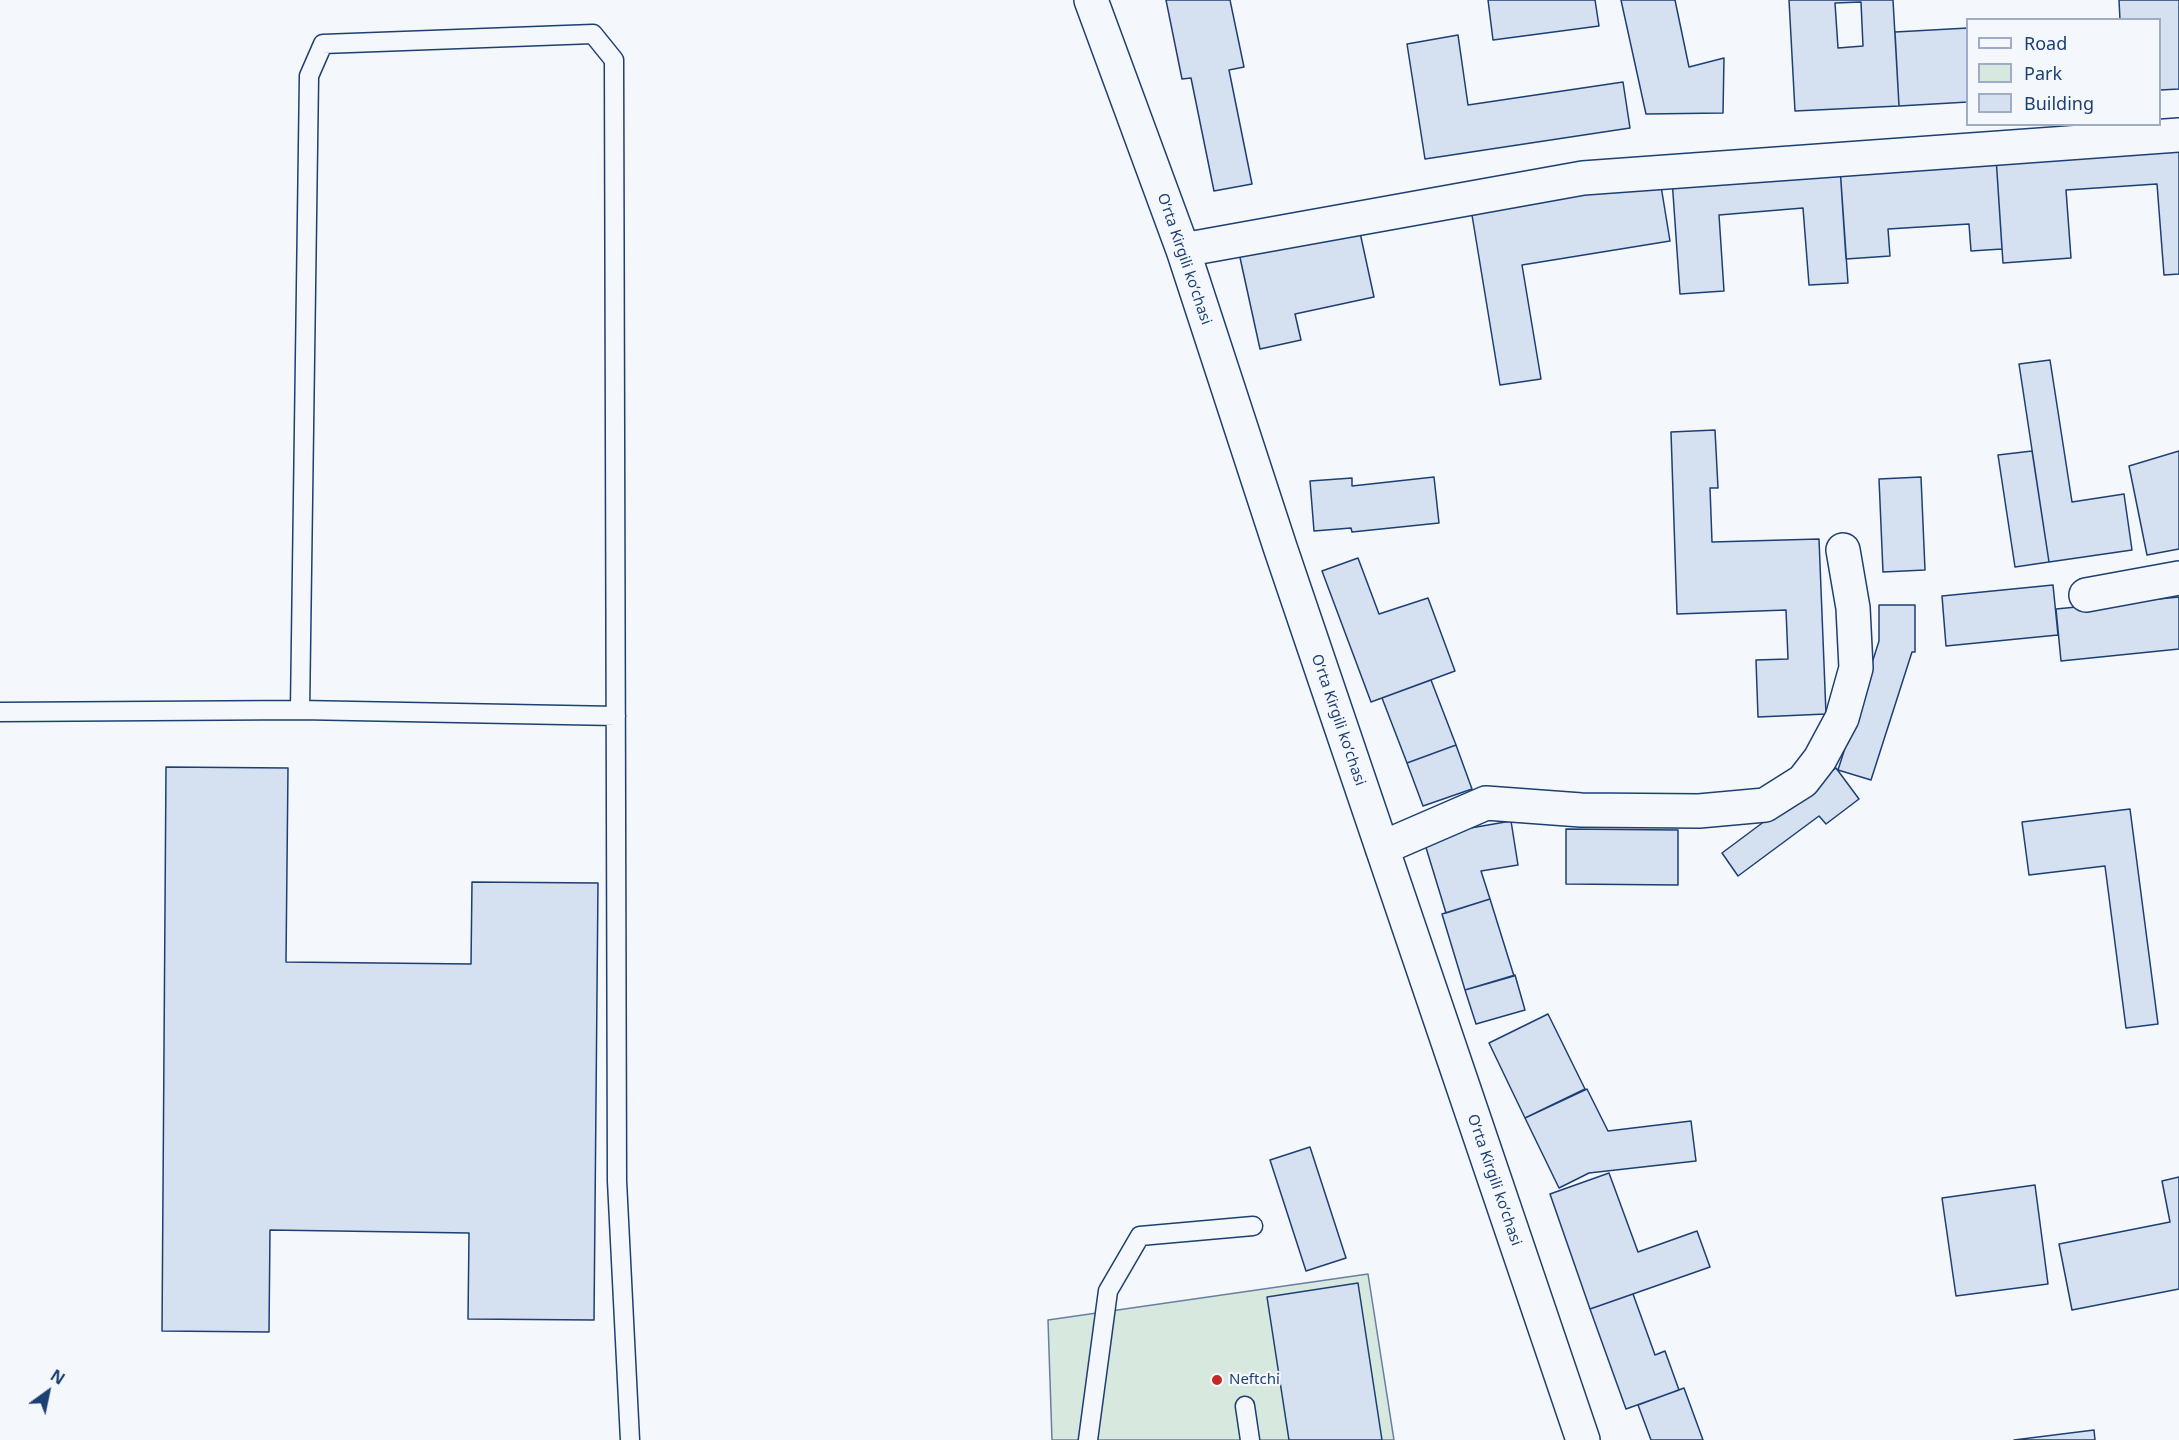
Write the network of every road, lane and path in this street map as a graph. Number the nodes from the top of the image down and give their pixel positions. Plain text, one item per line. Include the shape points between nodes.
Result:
1 (1091, 0) edge
2 (2179, 135) edge
3 (1183, 250) junction
4 (1843, 550) dead end
5 (2179, 578) edge
6 (2086, 595) dead end
7 (300, 710) junction
8 (0, 712) edge
9 (615, 716) junction
10 (1382, 848) junction
11 (1253, 1226) dead end
12 (1245, 1406) dead end
13 (630, 1440) edge
14 (1088, 1440) edge
15 (1250, 1440) edge
16 (1583, 1440) edge

1 - 3 street, Oʻrta Kirgili koʻchasi
2 - 3 street via 1583,178
3 - 10 street, Oʻrta Kirgili koʻchasi
4 - 10 street via 1853,608 1856,668 1842,718 1803,781 1765,805 1699,811 1581,810 1486,803
5 - 6 street
7 - 8 lane
7 - 9 lane
7 - 9 lane via 309,76 322,44 593,34 614,60
9 - 13 lane via 616,1181
10 - 16 street, Oʻrta Kirgili koʻchasi
11 - 14 lane via 1140,1236 1108,1291
12 - 15 lane

